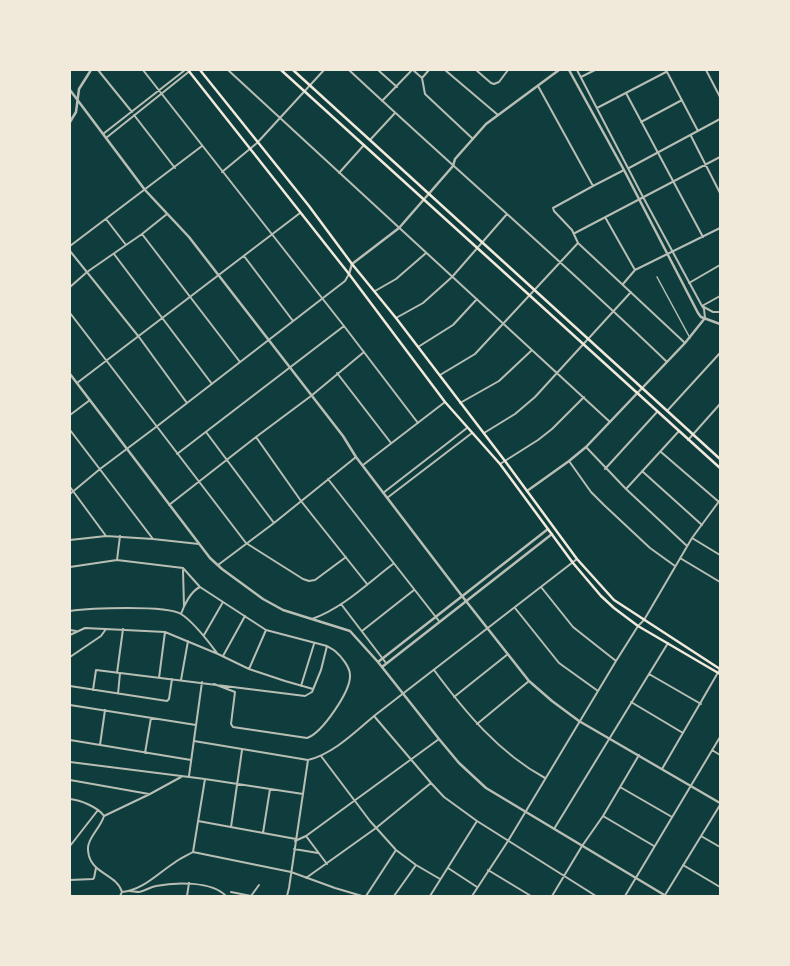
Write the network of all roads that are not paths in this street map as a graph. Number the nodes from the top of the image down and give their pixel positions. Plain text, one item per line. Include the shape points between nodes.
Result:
1 (91, 70) edge
2 (98, 70) edge
3 (142, 70) edge
4 (189, 70) edge
5 (200, 70) edge
6 (228, 70) edge
7 (281, 70) edge
8 (293, 70) edge
9 (324, 70) edge
10 (349, 70) edge
11 (378, 70) edge
12 (412, 70) edge
13 (428, 70) edge
14 (445, 70) edge
15 (476, 70) edge
16 (508, 70) edge
17 (559, 70) edge
18 (569, 70) edge
19 (577, 70) edge
20 (595, 70) edge
21 (706, 70) edge
22 (666, 71) edge
23 (581, 77) junction
24 (422, 78) junction
25 (310, 86) junction
26 (538, 86) junction
27 (397, 87) junction
28 (70, 90) edge
29 (159, 91) junction
30 (305, 92) junction
31 (626, 93) junction
32 (161, 94) junction
33 (720, 97) edge
34 (78, 100) junction
35 (682, 100) junction
36 (382, 101) junction
37 (597, 108) junction
38 (132, 112) junction
39 (395, 113) junction
40 (134, 115) junction
41 (498, 115) junction
42 (280, 119) junction
43 (720, 119) edge
44 (70, 122) edge
45 (641, 122) junction
46 (698, 132) junction
47 (103, 134) junction
48 (691, 136) junction
49 (106, 138) junction
50 (473, 139) junction
51 (370, 140) junction
52 (257, 143) junction
53 (364, 145) junction
54 (202, 146) junction
55 (250, 149) junction
56 (658, 153) junction
57 (720, 157) edge
58 (705, 165) junction
59 (453, 166) junction
60 (175, 168) junction
61 (629, 168) junction
62 (624, 170) junction
63 (222, 172) junction
64 (339, 173) junction
65 (674, 181) junction
66 (592, 186) junction
67 (144, 190) junction
68 (720, 193) edge
69 (429, 194) junction
70 (643, 198) junction
71 (424, 200) junction
72 (639, 200) junction
73 (300, 213) junction
74 (167, 214) junction
75 (507, 214) junction
76 (605, 217) junction
77 (106, 219) junction
78 (399, 228) junction
79 (720, 228) edge
80 (574, 233) junction
81 (142, 234) junction
82 (272, 235) junction
83 (703, 237) junction
84 (482, 241) junction
85 (578, 243) junction
86 (126, 245) junction
87 (70, 246) edge
88 (477, 248) junction
89 (70, 251) edge
90 (672, 252) junction
91 (426, 253) junction
92 (114, 254) junction
93 (667, 254) junction
94 (244, 256) junction
95 (561, 262) junction
96 (352, 264) junction
97 (720, 265) edge
98 (635, 270) junction
99 (87, 272) junction
100 (349, 274) junction
101 (219, 276) junction
102 (452, 277) junction
103 (657, 277) dead end
104 (689, 283) junction
105 (623, 284) junction
106 (70, 287) edge
107 (535, 290) junction
108 (375, 291) junction
109 (631, 292) junction
110 (529, 296) junction
111 (720, 296) edge
112 (190, 297) junction
113 (322, 298) junction
114 (477, 299) junction
115 (702, 306) junction
116 (614, 311) junction
117 (720, 312) edge
118 (70, 313) edge
119 (396, 318) junction
120 (705, 318) junction
121 (163, 319) junction
122 (293, 321) junction
123 (503, 324) junction
124 (720, 324) edge
125 (344, 326) junction
126 (139, 337) junction
127 (690, 338) junction
128 (589, 339) junction
129 (267, 340) junction
130 (685, 343) junction
131 (583, 345) junction
132 (418, 347) junction
133 (532, 350) junction
134 (364, 352) junction
135 (720, 353) edge
136 (108, 361) junction
137 (240, 362) junction
138 (667, 362) junction
139 (289, 368) junction
140 (557, 372) junction
141 (337, 373) junction
142 (70, 374) edge
143 (439, 376) junction
144 (77, 383) junction
145 (212, 384) junction
146 (642, 388) junction
147 (636, 393) junction
148 (311, 396) junction
149 (584, 397) junction
150 (90, 400) junction
151 (446, 402) junction
152 (187, 403) junction
153 (460, 403) junction
154 (720, 404) edge
155 (717, 407) junction
156 (720, 410) edge
157 (667, 411) junction
158 (657, 412) junction
159 (70, 416) edge
160 (610, 422) junction
161 (418, 423) junction
162 (156, 427) junction
163 (467, 428) junction
164 (70, 430) edge
165 (679, 431) junction
166 (206, 432) junction
167 (472, 433) junction
168 (484, 433) junction
169 (693, 434) junction
170 (256, 437) junction
171 (688, 440) junction
172 (391, 443) junction
173 (586, 447) junction
174 (127, 448) junction
175 (661, 452) junction
176 (177, 454) junction
177 (356, 457) junction
178 (720, 459) edge
179 (227, 460) junction
180 (505, 461) junction
181 (569, 461) junction
182 (500, 464) junction
183 (363, 465) junction
184 (720, 468) edge
185 (100, 469) junction
186 (606, 469) junction
187 (642, 471) junction
188 (328, 479) junction
189 (199, 482) junction
190 (70, 487) edge
191 (626, 489) junction
192 (73, 491) junction
193 (527, 491) junction
194 (383, 493) junction
195 (70, 494) edge
196 (387, 498) junction
197 (301, 501) junction
198 (720, 501) edge
199 (169, 505) junction
200 (274, 523) junction
201 (702, 525) junction
202 (548, 529) junction
203 (552, 534) junction
204 (106, 536) junction
205 (120, 536) junction
206 (692, 538) junction
207 (153, 539) junction
208 (70, 540) edge
209 (246, 543) junction
210 (199, 544) junction
211 (687, 546) junction
212 (720, 554) edge
213 (346, 557) junction
214 (680, 558) junction
215 (577, 559) junction
216 (117, 560) junction
217 (393, 563) junction
218 (573, 563) junction
219 (218, 565) junction
220 (502, 565) junction
221 (675, 566) junction
222 (70, 567) edge
223 (183, 568) junction
224 (505, 570) junction
225 (720, 582) edge
226 (367, 584) junction
227 (200, 587) junction
228 (541, 587) junction
229 (414, 590) junction
230 (462, 596) junction
231 (465, 601) junction
232 (223, 602) junction
233 (341, 604) junction
234 (184, 606) junction
235 (515, 607) junction
236 (70, 611) edge
237 (181, 614) junction
238 (245, 616) junction
239 (435, 617) junction
240 (312, 619) junction
241 (644, 620) junction
242 (439, 622) junction
243 (638, 626) junction
244 (488, 628) junction
245 (106, 629) junction
246 (123, 629) junction
247 (70, 630) edge
248 (266, 630) junction
249 (362, 631) junction
250 (77, 632) junction
251 (165, 632) junction
252 (70, 635) edge
253 (204, 635) junction
254 (188, 641) junction
255 (668, 643) junction
256 (314, 644) junction
257 (327, 646) junction
258 (218, 654) junction
259 (508, 654) junction
260 (223, 656) junction
261 (70, 657) edge
262 (383, 659) junction
263 (616, 661) junction
264 (378, 662) junction
265 (386, 663) junction
266 (382, 667) junction
267 (249, 669) junction
268 (720, 669) edge
269 (434, 670) junction
270 (119, 673) junction
271 (649, 674) junction
272 (719, 674) edge
273 (159, 678) junction
274 (172, 679) junction
275 (180, 680) junction
276 (529, 681) junction
277 (202, 682) junction
278 (214, 684) junction
279 (70, 686) edge
280 (302, 686) junction
281 (313, 689) junction
282 (93, 690) junction
283 (598, 691) junction
284 (118, 694) junction
285 (404, 694) junction
286 (454, 697) junction
287 (631, 702) junction
288 (701, 704) junction
289 (70, 705) edge
290 (105, 710) junction
291 (374, 716) junction
292 (151, 718) junction
293 (580, 721) junction
294 (477, 724) junction
295 (196, 725) junction
296 (683, 733) junction
297 (720, 737) edge
298 (609, 738) junction
299 (439, 739) junction
300 (70, 740) edge
301 (194, 742) junction
302 (100, 745) junction
303 (242, 750) junction
304 (712, 750) junction
305 (145, 753) junction
306 (720, 754) edge
307 (639, 755) junction
308 (321, 756) junction
309 (191, 760) junction
310 (308, 760) junction
311 (411, 760) junction
312 (70, 762) edge
313 (662, 768) junction
314 (182, 776) junction
315 (189, 776) junction
316 (205, 778) junction
317 (546, 778) junction
318 (70, 780) edge
319 (431, 783) junction
320 (237, 784) junction
321 (690, 785) junction
322 (620, 787) junction
323 (270, 788) junction
324 (150, 794) junction
325 (303, 794) junction
326 (70, 799) edge
327 (355, 801) junction
328 (720, 804) edge
329 (98, 810) junction
330 (525, 811) junction
331 (104, 816) junction
332 (603, 816) junction
333 (672, 817) junction
334 (198, 821) junction
335 (477, 821) junction
336 (231, 827) junction
337 (376, 828) junction
338 (554, 829) junction
339 (263, 833) junction
340 (306, 836) junction
341 (701, 836) junction
342 (295, 840) junction
343 (508, 841) junction
344 (70, 846) edge
345 (582, 846) junction
346 (654, 846) junction
347 (720, 847) edge
348 (294, 849) junction
349 (396, 850) junction
350 (193, 852) junction
351 (318, 853) junction
352 (326, 864) junction
353 (416, 865) junction
354 (683, 865) junction
355 (96, 868) junction
356 (448, 868) junction
357 (488, 870) junction
358 (291, 872) junction
359 (564, 876) junction
360 (636, 877) junction
361 (306, 878) junction
362 (70, 880) edge
363 (440, 880) junction
364 (188, 883) junction
365 (259, 885) dead end
366 (477, 887) junction
367 (720, 887) edge
368 (129, 891) junction
369 (122, 892) junction
370 (231, 892) dead end
371 (236, 895) edge
372 (591, 895) edge
373 (120, 896) edge
374 (187, 896) edge
375 (225, 896) edge
376 (251, 896) edge
377 (287, 896) edge
378 (362, 896) edge
379 (366, 896) edge
380 (394, 896) edge
381 (430, 896) edge
382 (472, 896) edge
383 (531, 896) edge
384 (552, 896) edge
385 (596, 896) edge
386 (625, 896) edge
387 (665, 896) edge

1 - 34 street via 79,89
2 - 38 street
3 - 29 street
4 - 29 street
4 - 32 street
4 - 55 main road
5 - 52 main road
6 - 42 street
7 - 30 main road
8 - 25 main road
9 - 25 street
10 - 36 street
11 - 27 street
12 - 24 street
12 - 27 street
13 - 24 street
14 - 41 street
15 - 16 street via 494,84 499,82
17 - 26 street
18 - 62 street
19 - 23 street
20 - 23 street
21 - 33 street
22 - 31 street
22 - 35 street
23 - 37 street
24 - 50 street via 425,94
25 - 30 street
25 - 51 main road
26 - 41 street
26 - 66 street
27 - 36 street
28 - 34 street
29 - 32 street
29 - 38 street
30 - 42 street
30 - 53 main road
31 - 37 street
31 - 45 street
32 - 40 street
32 - 54 street
34 - 44 street via 76,112
34 - 47 street
35 - 45 street
35 - 46 street
36 - 39 street
37 - 61 street
38 - 47 street
39 - 51 street
39 - 59 street
40 - 49 street
40 - 60 street
41 - 50 street
42 - 52 street
42 - 64 street
43 - 46 street
45 - 56 street
46 - 48 street
47 - 49 street
48 - 56 street
48 - 58 street
49 - 67 street
50 - 59 street via 454,159
51 - 69 main road
52 - 55 street
52 - 96 main road
53 - 64 street
53 - 71 main road
54 - 60 street
54 - 63 street
55 - 63 street
55 - 73 main road
56 - 61 street
56 - 65 street
57 - 58 street
58 - 65 street
58 - 68 street
59 - 69 street
59 - 75 street
60 - 67 street
61 - 70 street
62 - 66 street
62 - 72 street
63 - 82 street
64 - 78 street
65 - 70 street
65 - 83 street
66 - 80 street via 553,208
67 - 74 street
67 - 77 street
69 - 71 street
69 - 84 main road
70 - 72 street
70 - 90 street
71 - 78 street
71 - 88 main road
72 - 76 street
72 - 93 street
73 - 82 street
73 - 100 main road
74 - 81 street
74 - 101 street via 189,237
75 - 84 street
75 - 95 street
76 - 80 street
76 - 98 street
77 - 86 street
77 - 87 street
78 - 91 street
78 - 96 street
79 - 83 street
80 - 85 street
81 - 86 street
81 - 112 street
82 - 94 street
82 - 113 street
83 - 90 street
84 - 88 street
84 - 107 main road
85 - 95 street
85 - 105 street
86 - 92 street
88 - 102 street
88 - 110 main road
89 - 99 street
90 - 93 street
90 - 104 street
91 - 102 street
91 - 108 street via 396,279
92 - 99 street
92 - 121 street
93 - 98 street
93 - 120 street via 698,313
94 - 101 street
94 - 122 street
95 - 107 street
95 - 116 street
96 - 100 street
96 - 108 main road
97 - 104 street
98 - 105 street
99 - 106 street
99 - 126 street
100 - 113 street
100 - 151 main road
101 - 112 street
101 - 129 street
102 - 114 street
102 - 119 street via 423,303
103 - 127 street
104 - 115 street
105 - 109 street
107 - 110 street
107 - 128 main road
108 - 119 main road
109 - 116 street
109 - 130 street
110 - 123 street
110 - 131 main road
111 - 115 street
112 - 121 street
112 - 137 street
113 - 122 street
113 - 125 street
114 - 123 street
114 - 132 street via 453,325
115 - 117 street via 713,312
115 - 120 street
116 - 128 street
116 - 138 street
118 - 136 street
119 - 132 main road
120 - 124 street
120 - 127 street
121 - 126 street
121 - 145 street
122 - 129 street
123 - 133 street
123 - 143 street via 475,354
125 - 134 street
125 - 139 street
126 - 136 street
126 - 152 street
127 - 130 street
128 - 131 street
128 - 146 main road
129 - 137 street
129 - 139 street
130 - 138 street
131 - 140 street
131 - 147 main road
132 - 143 main road
133 - 140 street
133 - 153 street via 499,381
134 - 141 street
134 - 161 street
135 - 157 street
136 - 144 street
136 - 162 street
137 - 145 street
138 - 146 street
139 - 148 street
139 - 166 street
140 - 149 street
140 - 168 street via 535,397 515,414
141 - 148 street
141 - 172 street
142 - 144 street
143 - 153 main road
144 - 150 street
145 - 152 street
146 - 147 street
146 - 157 main road
147 - 158 main road
147 - 160 street
148 - 170 street
148 - 177 street via 343,436
149 - 160 street
149 - 180 street via 552,429
150 - 159 street
150 - 174 street
151 - 161 street
151 - 163 main road
152 - 162 street
153 - 168 main road
154 - 155 street
155 - 156 street
155 - 169 street
157 - 169 main road
158 - 165 main road
158 - 186 street
160 - 173 street
161 - 172 street
162 - 174 street
162 - 176 street
163 - 167 main road
163 - 194 street
164 - 185 street
165 - 171 main road
165 - 175 street
166 - 176 street
166 - 179 street
167 - 182 main road
167 - 196 street
168 - 180 main road
169 - 171 street
169 - 178 main road
170 - 179 street
170 - 197 street
171 - 184 main road
172 - 183 street
173 - 181 street
173 - 186 street
174 - 185 street
174 - 199 street
175 - 187 street
175 - 198 street
176 - 189 street
177 - 183 street
177 - 188 street
179 - 189 street
179 - 200 street
180 - 182 street
180 - 193 main road
181 - 193 street
181 - 221 street via 591,492 604,505 650,548
182 - 202 main road
183 - 194 street
185 - 192 street
185 - 207 street
186 - 191 street
187 - 191 street
187 - 201 street
188 - 197 street
188 - 217 street
189 - 199 street
189 - 209 street
190 - 192 street
191 - 211 street
192 - 195 street
192 - 204 street
193 - 215 main road
194 - 196 street
196 - 230 street
197 - 200 street
197 - 213 street
198 - 201 street
199 - 210 street
200 - 209 street
201 - 206 street
202 - 203 main road
202 - 220 street
203 - 218 main road
203 - 224 street
204 - 205 street
204 - 208 street
205 - 207 street
205 - 216 street
206 - 211 street
206 - 212 street
207 - 210 street
209 - 213 street via 310,581
209 - 219 street
210 - 219 street
211 - 214 street
213 - 226 street
214 - 221 street
214 - 225 street
215 - 218 street
215 - 241 main road via 610,597
216 - 222 street
216 - 223 street
217 - 226 street
217 - 229 street
218 - 228 street
218 - 243 main road via 601,596
219 - 240 street via 283,610
220 - 224 street
220 - 230 street
221 - 241 street
223 - 227 street
223 - 234 street
224 - 231 street
226 - 233 street
227 - 232 street
227 - 234 street
228 - 235 street
228 - 263 street via 573,627
229 - 239 street
229 - 249 street
230 - 231 street
230 - 239 street
231 - 242 street
231 - 244 street
232 - 238 street
232 - 253 street
233 - 240 street
233 - 249 street
234 - 237 street
235 - 244 street
235 - 283 street via 559,663
236 - 237 street via 100,608
237 - 253 street
238 - 248 street
238 - 260 street
239 - 242 street
239 - 262 street
240 - 264 street via 350,631
241 - 243 street
241 - 268 main road
242 - 265 street
243 - 255 main road
243 - 263 street
244 - 259 street
244 - 269 street
245 - 246 street
245 - 250 street via 85,628
245 - 261 street via 101,636
246 - 251 street
246 - 270 street
247 - 250 street
248 - 256 street
248 - 267 street
249 - 262 street
250 - 252 street
251 - 254 street
251 - 273 street
253 - 258 street
254 - 258 street
254 - 275 street
255 - 271 street
255 - 272 main road
256 - 257 street
256 - 280 street
257 - 278 street via 335,651 347,667 350,675 347,690 338,706 316,733 307,738 232,726 235,692
257 - 281 street
258 - 260 street
259 - 276 street
259 - 286 street
260 - 267 street
262 - 264 street
262 - 265 street
263 - 283 street
264 - 266 street
265 - 266 street
266 - 285 street
267 - 280 street
268 - 272 street
269 - 285 street
269 - 286 street
270 - 273 street
270 - 282 street via 95,670
270 - 284 street
271 - 287 street
271 - 288 street
272 - 288 street
273 - 274 street
274 - 275 street
274 - 284 street via 167,702
275 - 277 street
276 - 293 street via 552,702
276 - 294 street
277 - 278 street
277 - 295 street
278 - 281 street via 304,696 310,694
279 - 282 street
280 - 281 street
282 - 284 street
283 - 293 street
285 - 291 street
285 - 299 street
286 - 294 street
287 - 296 street
287 - 298 street
288 - 296 street
289 - 290 street
290 - 292 street
290 - 302 street
291 - 308 street
291 - 311 street
292 - 295 street
292 - 305 street
293 - 298 street
293 - 317 street
294 - 317 street via 514,758
295 - 301 street
296 - 313 street
297 - 304 street
298 - 307 street
298 - 338 street
299 - 311 street
299 - 330 street via 486,788
300 - 302 street
301 - 303 street
301 - 309 street
302 - 305 street
303 - 310 street
303 - 320 street
304 - 306 street
304 - 321 street
305 - 309 street
307 - 313 street
307 - 322 street
308 - 310 street
308 - 327 street
309 - 315 street
310 - 325 street
311 - 319 street
311 - 327 street
312 - 314 street
313 - 321 street
314 - 315 street
314 - 324 street
315 - 316 street
316 - 320 street
316 - 334 street
317 - 330 street
318 - 324 street
319 - 335 street via 444,797
319 - 337 street
320 - 323 street
320 - 336 street
321 - 328 street
321 - 333 street
322 - 332 street
322 - 333 street
323 - 325 street
323 - 339 street
324 - 331 street
325 - 342 street
326 - 329 street
327 - 337 street
327 - 340 street
328 - 341 street
329 - 331 street
329 - 344 street
330 - 338 street
330 - 343 street
331 - 355 street via 88,849 91,862
332 - 345 street
332 - 346 street
333 - 346 street
334 - 336 street
334 - 350 street
335 - 343 street
335 - 356 street
336 - 339 street
337 - 349 street
337 - 352 street
338 - 345 street
339 - 342 street
340 - 342 street
340 - 351 street
341 - 347 street
341 - 354 street
342 - 348 street
343 - 357 street
343 - 359 street
345 - 359 street
345 - 360 street
346 - 360 street
348 - 351 street
348 - 358 street
349 - 353 street
349 - 379 street
350 - 358 street
350 - 368 street via 149,882
351 - 352 street
352 - 361 street
353 - 363 street
353 - 380 street
354 - 367 street
354 - 387 street
355 - 362 street via 94,878
355 - 369 street via 120,887
356 - 363 street
356 - 366 street
357 - 366 street
357 - 383 street
358 - 361 street
358 - 377 street
359 - 372 street
359 - 384 street
360 - 386 street
360 - 387 street
361 - 378 street
363 - 381 street
364 - 368 street via 157,886 139,892
364 - 374 street
364 - 375 street via 212,887
365 - 376 street
366 - 382 street
368 - 369 street
369 - 373 street
370 - 371 street
371 - 376 street
372 - 385 street

